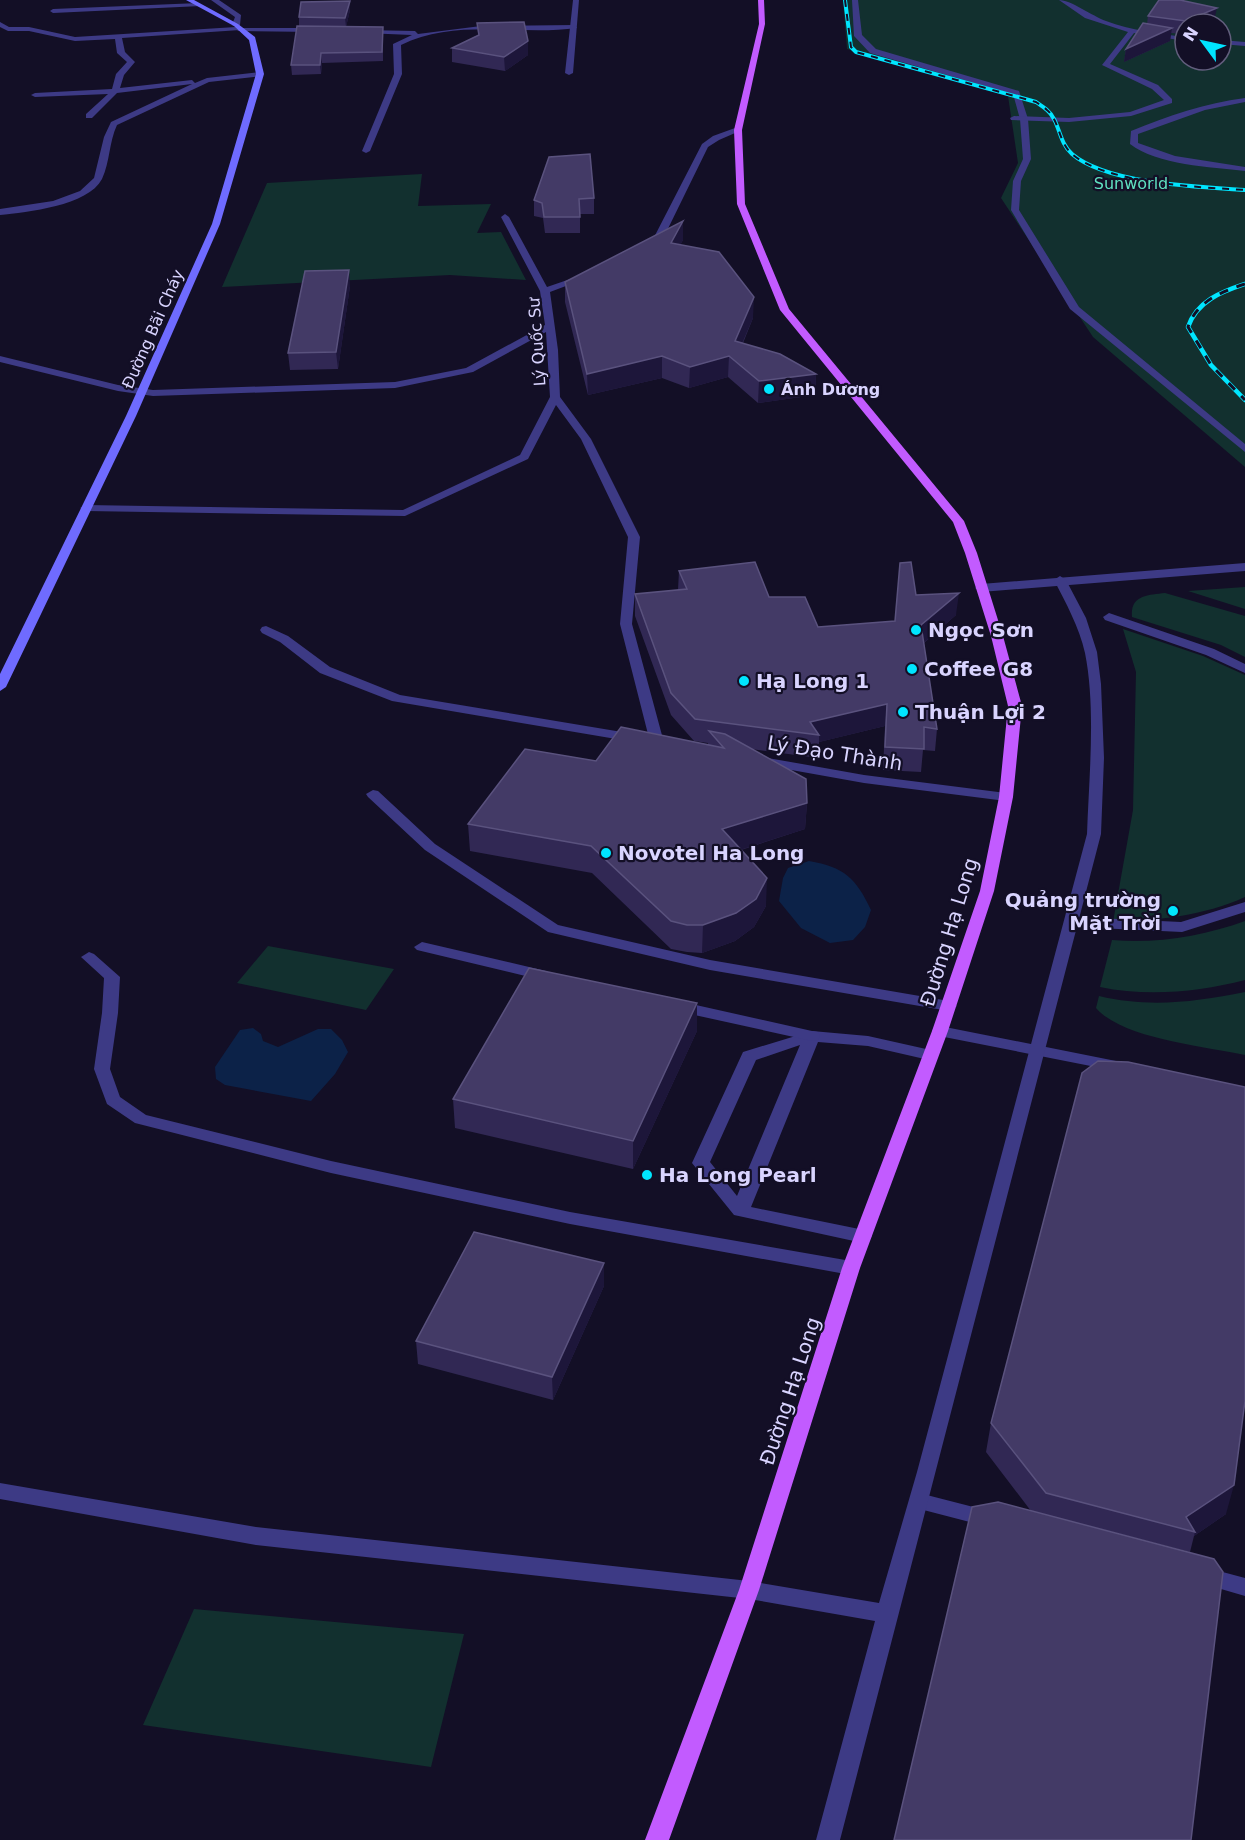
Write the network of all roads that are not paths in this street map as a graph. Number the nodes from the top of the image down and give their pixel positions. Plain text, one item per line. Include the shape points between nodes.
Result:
1 (214, 0) edge
2 (576, 0) edge
3 (761, 0) edge
4 (855, 0) edge
5 (1062, 0) edge
6 (194, 2) edge
7 (53, 11) dead end
8 (0, 24) edge
9 (237, 27) junction
10 (574, 27) junction
11 (327, 30) edge
12 (1133, 30) junction
13 (351, 31) edge
14 (421, 33) junction
15 (117, 36) junction
16 (1173, 37) edge
17 (569, 73) dead end
18 (260, 74) junction
19 (207, 80) junction
20 (115, 91) junction
21 (35, 95) dead end
22 (1245, 100) edge
23 (89, 116) dead end
24 (1019, 118) junction
25 (738, 130) junction
26 (366, 152) dead end
27 (1245, 169) edge
28 (0, 212) edge
29 (505, 216) dead end
30 (644, 256) edge
31 (598, 273) edge
32 (545, 291) junction
33 (549, 326) junction
34 (0, 359) edge
35 (141, 391) junction
36 (555, 397) junction
37 (1245, 449) edge
38 (86, 508) junction
39 (1245, 567) edge
40 (1060, 580) junction
41 (981, 588) junction
42 (1109, 617) dead end
43 (266, 630) dead end
44 (1245, 669) edge
45 (0, 687) edge
46 (657, 742) junction
47 (680, 746) edge
48 (738, 756) edge
49 (373, 794) dead end
50 (1006, 797) junction
51 (1245, 908) edge
52 (1098, 923) dead end
53 (422, 947) dead end
54 (89, 957) dead end
55 (560, 979) edge
56 (663, 1002) edge
57 (949, 1006) junction
58 (940, 1031) junction
59 (812, 1036) junction
60 (1037, 1049) junction
61 (929, 1055) junction
62 (1130, 1069) edge
63 (740, 1211) junction
64 (863, 1236) junction
65 (851, 1268) junction
66 (0, 1491) edge
67 (919, 1501) junction
68 (1009, 1525) edge
69 (1189, 1572) edge
70 (1245, 1587) edge
71 (749, 1590) junction
72 (887, 1614) junction
73 (657, 1840) edge
74 (828, 1840) edge

1 - 9 street via 239,16
2 - 10 street
3 - 25 main road, Đường Hạ Long via 762,24
4 - 24 street via 858,36 873,51 1016,93
5 - 12 street via 1089,18
6 - 7 street
6 - 9 main road, Đường Bãi Cháy
8 - 15 street via 8,29 29,29 75,39
9 - 11 street
9 - 15 street
9 - 18 main road, Đường Bãi Cháy via 252,39
10 - 14 street
10 - 17 street
12 - 16 street
12 - 24 street via 1106,65 1155,87 1169,101 1131,114 1070,120
13 - 14 street
14 - 26 street via 405,37 397,44 398,74
15 - 20 street via 121,53 131,62 120,74
18 - 19 street
18 - 35 main road, Đường Bãi Cháy via 216,224
19 - 20 street
19 - 28 street via 114,124 106,138 98,181 84,193
20 - 21 street
20 - 23 street
22 - 27 street via 1168,118 1134,134 1134,144 1153,154
24 - 37 street via 1027,159 1017,181 1015,210 1075,309
25 - 30 street via 705,146 652,252
25 - 41 main road, Đường Hạ Long via 741,204 785,310 958,521
29 - 32 street
31 - 32 street, Lý Quốc Sư
32 - 33 street, Lý Quốc Sư
33 - 35 street via 469,370 395,385
33 - 36 street, Lý Quốc Sư
34 - 35 street
35 - 38 main road, Đường Bãi Cháy
36 - 38 street via 524,457 405,513
36 - 46 street, Lý Quốc Sư via 586,439 634,537 626,624
38 - 45 main road, Đường Bãi Cháy
39 - 40 street
40 - 41 street
40 - 60 street via 1080,618 1091,652 1097,758 1094,834
41 - 50 main road, Đường Hạ Long via 1015,706
42 - 44 street via 1210,652
43 - 46 street via 325,670 397,698
46 - 47 street
48 - 50 street, Lý Đạo Thành via 864,779
49 - 57 street via 430,847 553,929 710,965
50 - 57 main road, Đường Hạ Long via 987,891
51 - 52 street via 1182,927
53 - 55 street
54 - 65 street via 111,977 102,1069 113,1100 141,1119 331,1167 547,1213
56 - 59 street
57 - 58 main road, Đường Hạ Long
58 - 60 street
58 - 61 main road, Đường Hạ Long
59 - 61 street via 868,1041
59 - 63 street
59 - 63 street via 749,1056 701,1163
60 - 62 street
60 - 67 street
61 - 64 main road, Đường Hạ Long
63 - 64 street
64 - 65 main road, Đường Hạ Long
65 - 71 main road, Đường Hạ Long
66 - 71 street via 256,1536
67 - 68 street
67 - 72 street
69 - 70 street
71 - 72 street
71 - 73 main road, Đường Hạ Long
72 - 74 street

